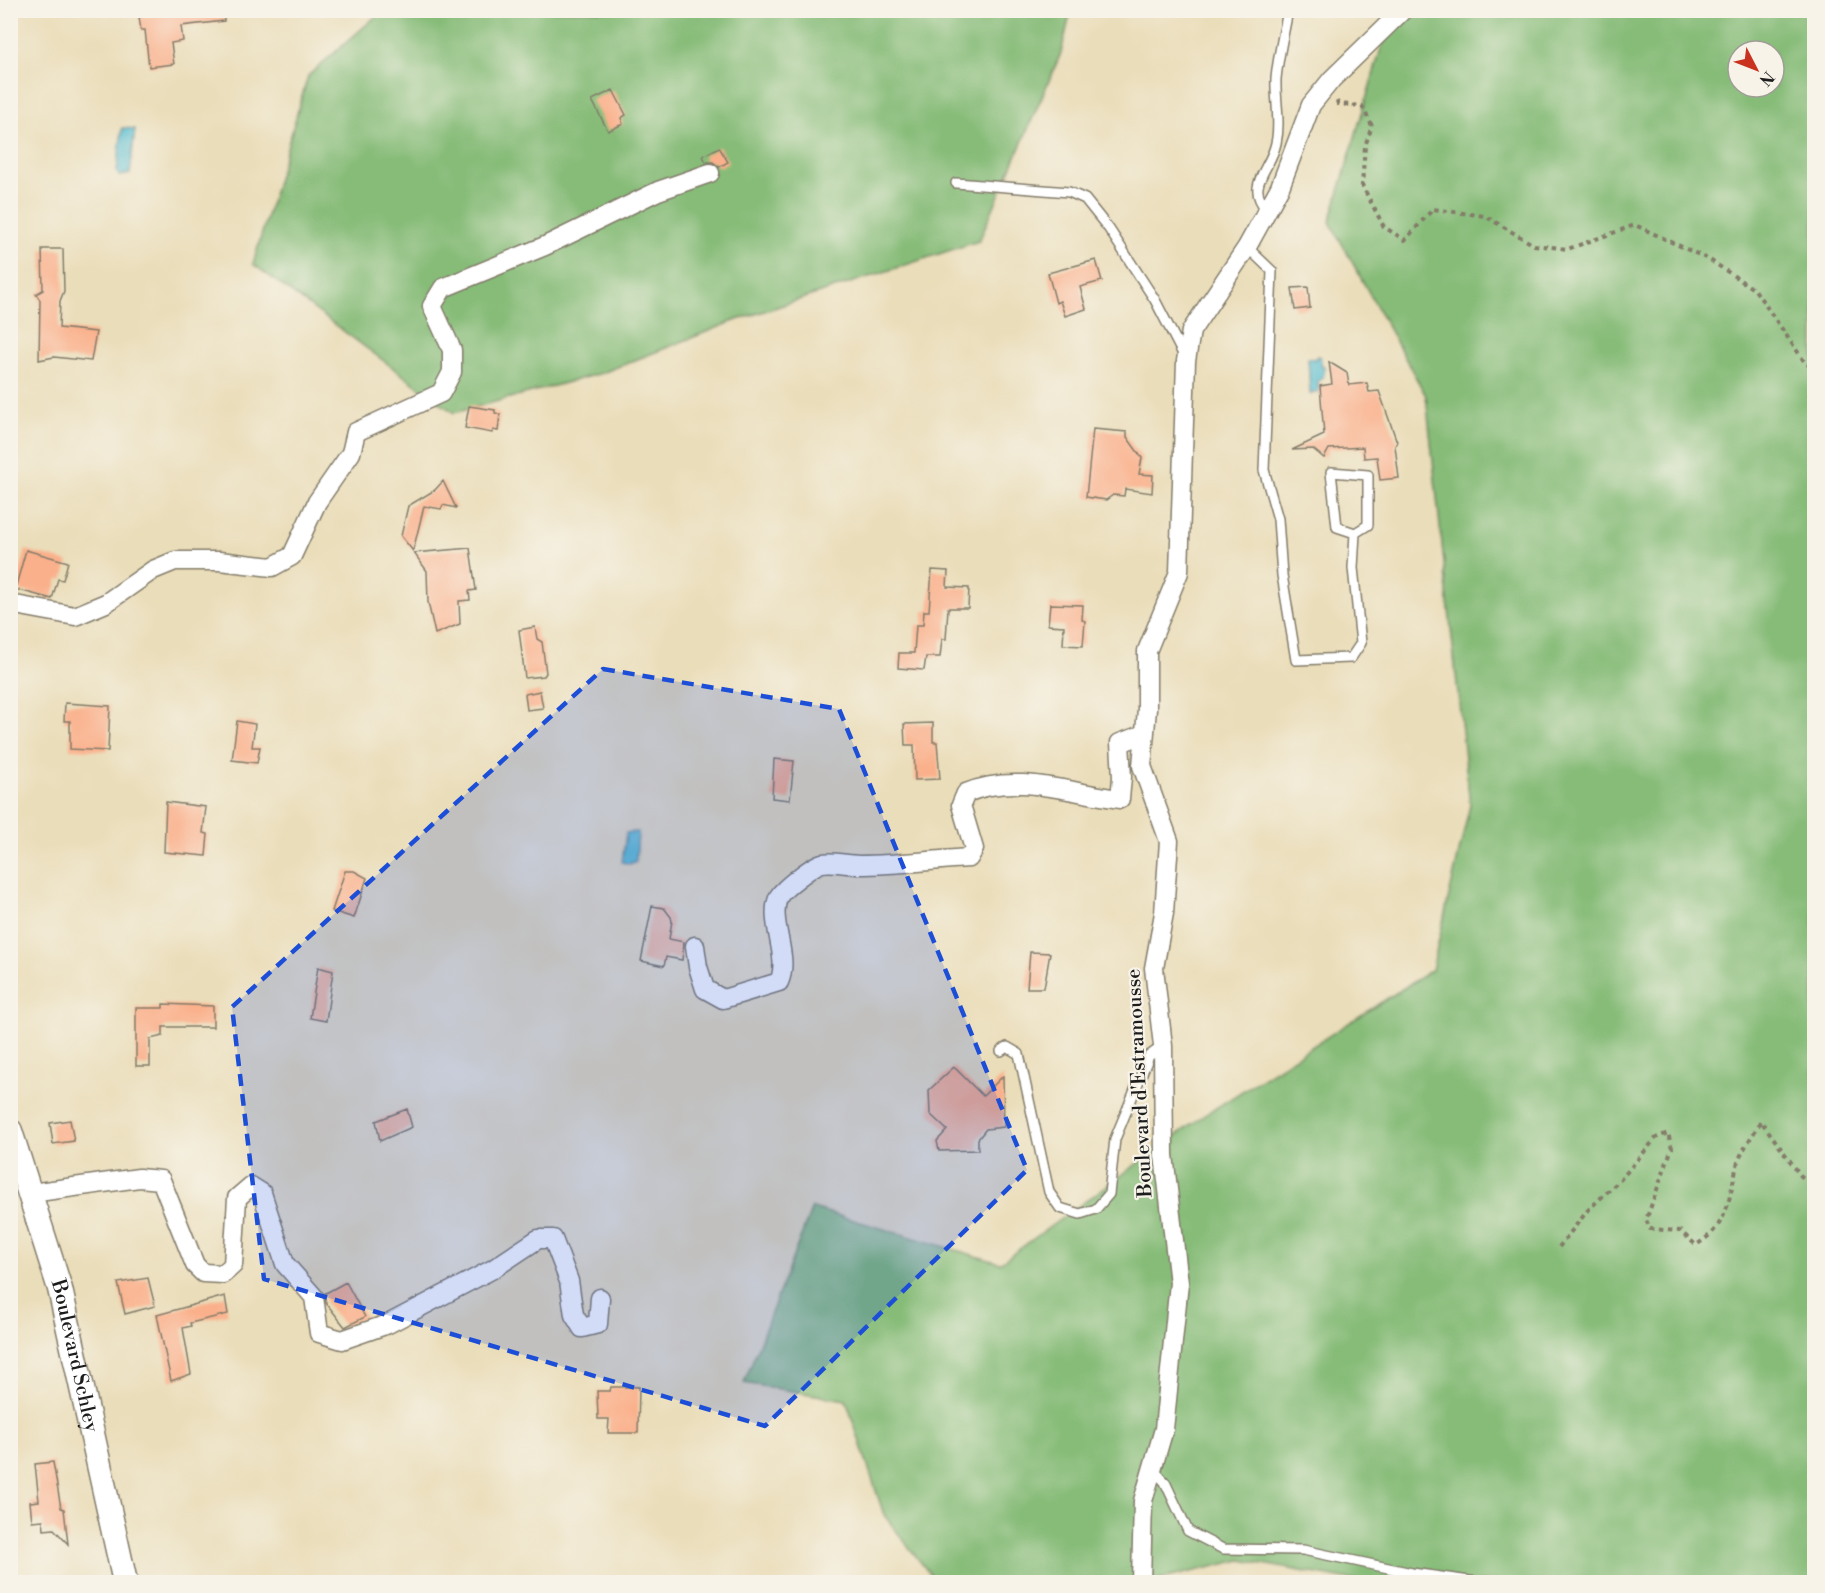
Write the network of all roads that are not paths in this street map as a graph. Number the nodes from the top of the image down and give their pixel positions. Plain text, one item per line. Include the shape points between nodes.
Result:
1 (1288, 10) edge
2 (1403, 10) edge
3 (710, 174) dead end
4 (956, 183) dead end
5 (1267, 210) junction
6 (1248, 247) junction
7 (1186, 361) junction
8 (1355, 533) junction
9 (10, 604) edge
10 (1144, 734) junction
11 (695, 946) dead end
12 (1163, 1046) junction
13 (1001, 1051) dead end
14 (10, 1131) edge
15 (31, 1193) junction
16 (600, 1298) dead end
17 (1152, 1467) junction
18 (125, 1582) edge
19 (1141, 1582) edge
20 (1478, 1582) edge

1 - 5 lane via 1276,80 1276,144 1257,188 1259,201
2 - 5 street, Boulevard d'Estramousse via 1332,79 1311,105 1280,188
3 - 9 street via 658,191 545,246 443,288 432,306 452,350 452,372 441,393 356,432 351,453 316,502 292,556 272,567 175,561 153,570 106,603 75,616
4 - 7 lane via 1069,192 1085,199 1155,300
5 - 6 street, Boulevard d'Estramousse
6 - 7 street, Boulevard d'Estramousse via 1191,331
6 - 8 lane via 1272,271 1264,470 1278,519 1282,575 1296,660 1352,657 1361,643 1353,568
7 - 10 street, Boulevard d'Estramousse via 1179,572 1147,651
8 - 8 lane via 1368,525 1368,475 1331,472 1337,527
10 - 11 street via 1120,743 1120,799 1045,785 985,785 966,793 961,805 974,849 969,858 860,865 821,863 795,880 779,897 777,924 783,957 779,982 723,999 705,989
10 - 12 street, Boulevard d'Estramousse via 1142,766 1169,841 1164,913 1154,968
12 - 13 lane via 1149,1056 1115,1139 1109,1194 1096,1209 1080,1214 1060,1209 1049,1192 1019,1054 1007,1047
12 - 17 street, Boulevard d'Estramousse via 1164,1155 1179,1283 1164,1430
14 - 15 main road, Boulevard Schley
15 - 16 street via 139,1178 161,1180 195,1265 203,1274 223,1274 233,1265 237,1198 251,1186 262,1194 285,1264 314,1297 319,1332 342,1340 388,1324 450,1294 538,1239 553,1239 569,1281 574,1315 582,1328 598,1324
15 - 18 main road, Boulevard Schley via 60,1289
17 - 19 street, Boulevard d'Estramousse via 1143,1501
17 - 20 lane via 1165,1482 1188,1531 1223,1549 1303,1550 1412,1573

